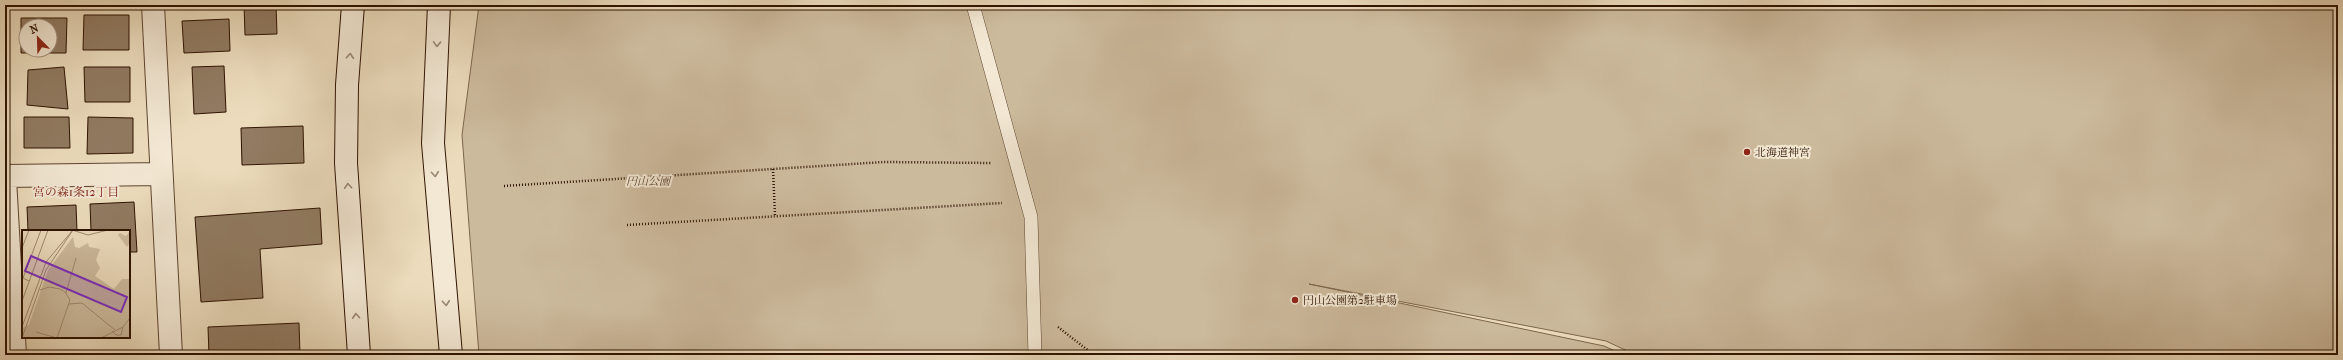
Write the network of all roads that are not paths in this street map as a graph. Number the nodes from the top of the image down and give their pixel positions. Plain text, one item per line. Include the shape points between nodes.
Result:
1 (153, 5) edge
2 (353, 5) edge
3 (439, 5) edge
4 (973, 5) edge
5 (161, 174) junction
6 (5, 177) edge
7 (15, 355) edge
8 (171, 355) edge
9 (359, 355) edge
10 (450, 355) edge
11 (1035, 355) edge

1 - 5 street
9 -> 2 street via 346,164
3 -> 10 street via 433,143
4 - 11 lane via 1031,217
5 - 6 street
5 - 8 street
6 - 7 street

